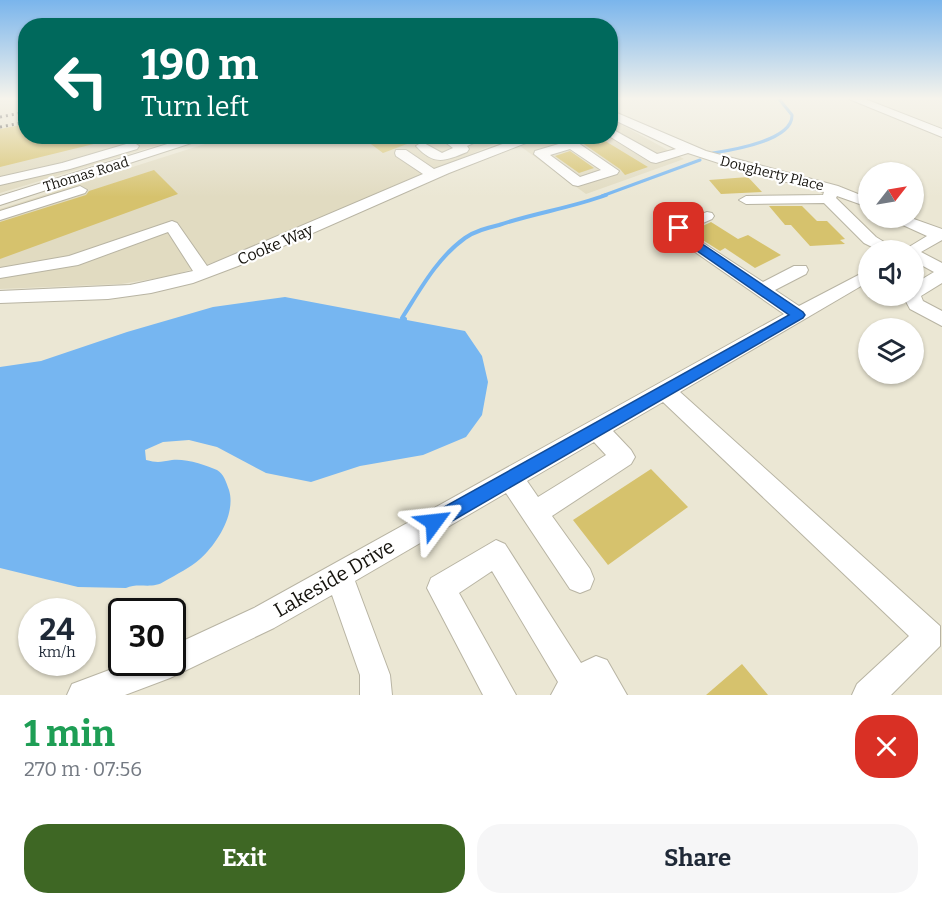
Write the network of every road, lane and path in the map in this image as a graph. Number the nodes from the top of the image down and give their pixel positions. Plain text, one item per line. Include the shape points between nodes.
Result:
1 (644, 131) edge
2 (618, 137) edge
3 (138, 144) edge
4 (185, 144) edge
5 (460, 144) edge
6 (505, 144) edge
7 (561, 144) edge
8 (572, 144) edge
9 (457, 145) joint
10 (422, 146) dead end
11 (686, 150) junction
12 (401, 153) dead end
13 (442, 158) junction
14 (139, 171) dead end
15 (427, 171) junction
16 (0, 181) edge
17 (82, 182) junction
18 (831, 194) junction
19 (746, 200) dead end
20 (0, 201) edge
21 (858, 201) edge
22 (0, 216) edge
23 (707, 216) dead end
24 (924, 228) edge
25 (941, 235) edge
26 (870, 240) edge
27 (924, 246) edge
28 (924, 259) edge
29 (800, 270) dead end
30 (942, 270) edge
31 (0, 273) edge
32 (203, 273) junction
33 (942, 275) edge
34 (858, 281) edge
35 (924, 287) edge
36 (762, 290) junction
37 (0, 297) edge
38 (918, 306) edge
39 (799, 315) junction
40 (942, 319) edge
41 (665, 390) junction
42 (597, 429) junction
43 (510, 478) junction
44 (535, 513) junction
45 (339, 576) junction
46 (580, 579) dead end
47 (186, 657) edge
48 (135, 676) edge
49 (572, 690) edge
50 (83, 695) edge
51 (376, 695) edge
52 (500, 695) edge
53 (611, 695) edge
54 (868, 695) edge

1 - 11 street, Dougherty Place
2 - 11 street via 656,159
3 - 16 street
4 - 17 street, Thomas Road
5 - 9 street
6 - 15 street, Cooke Way
7 - 8 street via 540,154 578,182 612,171
9 - 13 street via 463,149
10 - 13 street
11 - 18 street, Dougherty Place
12 - 15 street
13 - 15 street
14 - 17 street
15 - 32 street, Cooke Way
17 - 20 street, Thomas Road
17 - 22 street
18 - 19 street
18 - 21 street, Dougherty Place
18 - 26 street
23 - 36 street via 679,228 681,235
24 - 25 street
25 - 27 street
28 - 30 street
29 - 36 street
31 - 32 street via 72,261 172,226
32 - 37 street, Cooke Way via 136,290
33 - 35 street
34 - 39 street, Lakeside Drive
36 - 39 street
38 - 40 street
39 - 41 street, Lakeside Drive
41 - 42 street, Lakeside Drive
41 - 54 street via 930,636
42 - 43 street, Lakeside Drive
42 - 44 street via 623,457
43 - 44 street
43 - 45 street, Lakeside Drive
44 - 46 street
45 - 47 street, Lakeside Drive
45 - 51 street via 375,675
48 - 50 street, Lakeside Drive
49 - 52 street via 496,553 441,588
49 - 53 street via 596,671

